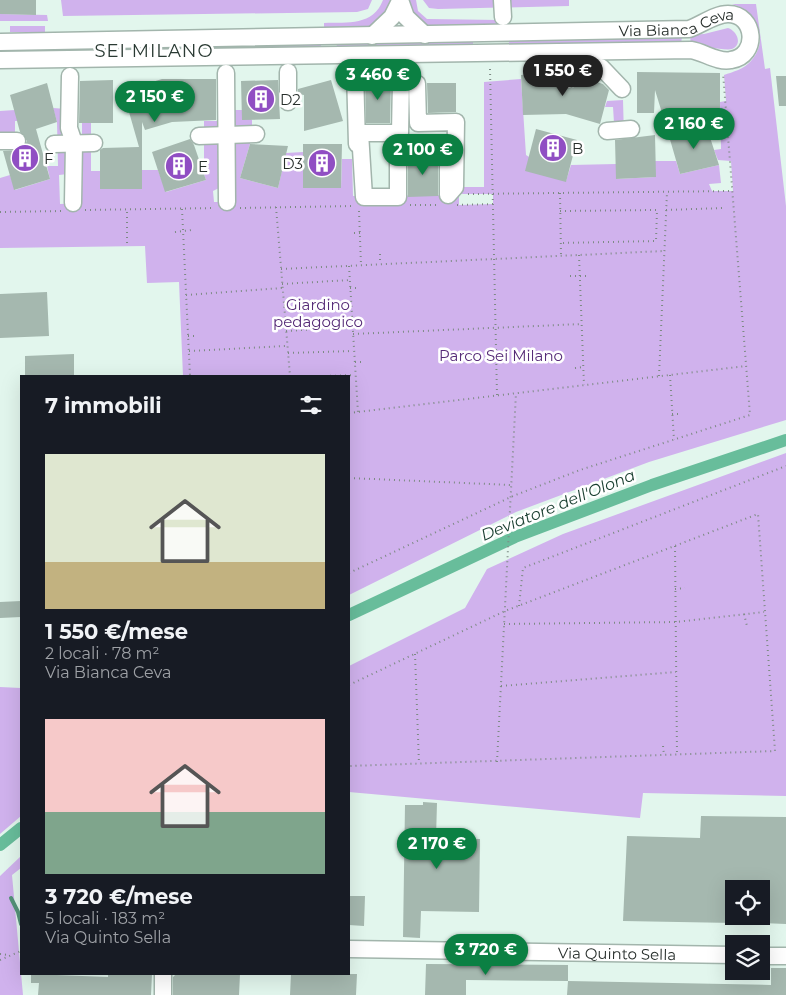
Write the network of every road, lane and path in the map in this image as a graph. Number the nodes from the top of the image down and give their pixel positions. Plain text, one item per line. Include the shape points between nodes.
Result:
1 (400, 0) edge
2 (502, 0) edge
3 (503, 17) dead end
4 (425, 35) junction
5 (372, 36) junction
6 (330, 37) junction
7 (95, 40) junction
8 (0, 42) edge
9 (331, 56) junction
10 (95, 59) junction
11 (0, 60) edge
12 (601, 67) dead end
13 (490, 69) dead end
14 (723, 70) dead end
15 (355, 71) dead end
16 (288, 72) dead end
17 (226, 73) dead end
18 (70, 76) dead end
19 (409, 79) joint
20 (622, 89) dead end
21 (288, 102) dead end
22 (254, 135) dead end
23 (216, 136) junction
24 (733, 191) junction
25 (667, 192) junction
26 (560, 193) junction
27 (467, 194) dead end
28 (493, 194) junction
29 (459, 199) dead end
30 (459, 204) junction
31 (493, 204) junction
32 (408, 205) dead end
33 (446, 205) dead end
34 (453, 205) dead end
35 (227, 206) junction
36 (359, 206) junction
37 (276, 207) junction
38 (73, 208) junction
39 (723, 208) dead end
40 (182, 209) junction
41 (127, 210) junction
42 (560, 210) junction
43 (666, 210) junction
44 (0, 212) edge
45 (192, 230) dead end
46 (183, 231) junction
47 (175, 232) dead end
48 (360, 232) junction
49 (354, 233) dead end
50 (127, 243) dead end
51 (561, 243) junction
52 (664, 251) junction
53 (380, 254) dead end
54 (579, 255) junction
55 (561, 256) junction
56 (494, 259) junction
57 (380, 264) junction
58 (361, 265) junction
59 (349, 266) junction
60 (281, 269) junction
61 (570, 276) dead end
62 (580, 276) junction
63 (590, 276) dead end
64 (350, 280) junction
65 (282, 284) junction
66 (282, 288) junction
67 (350, 288) junction
68 (360, 288) dead end
69 (186, 295) junction
70 (351, 302) junction
71 (284, 305) junction
72 (582, 324) junction
73 (352, 327) junction
74 (496, 328) junction
75 (286, 331) junction
76 (353, 334) junction
77 (188, 336) junction
78 (197, 336) dead end
79 (287, 346) junction
80 (189, 351) junction
81 (354, 351) junction
82 (288, 353) junction
83 (355, 362) junction
84 (362, 362) dead end
85 (747, 366) junction
86 (584, 367) junction
87 (575, 368) dead end
88 (190, 375) edge
89 (290, 375) edge
90 (350, 375) edge
91 (355, 375) junction
92 (670, 375) junction
93 (659, 376) junction
94 (584, 385) junction
95 (516, 393) junction
96 (497, 395) junction
97 (350, 413) edge
98 (358, 413) junction
99 (672, 414) junction
100 (682, 414) dead end
101 (674, 440) junction
102 (786, 466) edge
103 (350, 478) edge
104 (511, 485) junction
105 (511, 497) junction
106 (675, 546) junction
107 (350, 573) edge
108 (685, 588) dead end
109 (675, 589) junction
110 (519, 606) junction
111 (505, 611) junction
112 (765, 612) junction
113 (744, 614) junction
114 (676, 622) junction
115 (504, 624) junction
116 (747, 626) dead end
117 (415, 654) junction
118 (676, 672) junction
119 (350, 685) edge
120 (501, 686) junction
121 (663, 746) dead end
122 (664, 755) junction
123 (677, 755) junction
124 (497, 762) junction
125 (419, 764) junction
126 (350, 766) edge
127 (350, 949) edge
128 (20, 952) edge
129 (0, 954) edge
130 (12, 955) junction
131 (725, 955) edge
132 (770, 956) edge
133 (786, 956) edge
134 (0, 960) edge
135 (163, 975) edge
136 (163, 995) edge

1 - 4 street via 406,16
1 - 5 street via 392,17
2 - 3 street
4 - 5 street, Via Bianca Ceva
4 - 9 street, Via Bianca Ceva via 688,29 726,14 741,18 750,30 751,38 741,57 726,61 691,50
5 - 6 street, Via Bianca Ceva
6 - 7 street, Via Bianca Ceva
6 - 9 street
7 - 8 street, Via Bianca Ceva
7 - 10 street
8 - 11 street
9 - 10 street, Via Bianca Ceva
10 - 11 street, Via Bianca Ceva
12 - 20 street
13 - 28 path
14 - 24 path
15 - 36 street
16 - 21 street
17 - 23 street
18 - 38 street
19 - 19 street via 417,84 418,123 456,122 455,187 448,195 448,144 398,146 398,197 364,197 360,133 400,133 401,80
22 - 23 street
23 - 35 street
24 - 25 path
24 - 85 path
25 - 26 path
25 - 43 path
26 - 28 path
26 - 42 path
27 - 28 path
28 - 31 path
29 - 30 path
30 - 31 path
30 - 34 path
31 - 56 path
32 - 33 path
35 - 37 path
35 - 40 path
36 - 37 path
36 - 48 path
37 - 60 path
38 - 41 path
38 - 44 path
39 - 43 path
40 - 41 path
40 - 46 path
41 - 50 path
42 - 51 path
42 - 51 path via 657,210 656,241
43 - 52 path
45 - 46 path
46 - 47 path
46 - 69 path
48 - 49 path
48 - 58 path
51 - 55 path
52 - 54 path
52 - 93 path
53 - 57 path
54 - 55 path
54 - 62 path
55 - 56 path
56 - 57 path
56 - 74 path
57 - 58 path
58 - 59 path
59 - 60 path
59 - 64 path
60 - 65 path
61 - 62 path
62 - 63 path
62 - 72 path
64 - 65 path
64 - 67 path
65 - 66 path
66 - 69 path
66 - 71 path
67 - 68 path
67 - 70 path
69 - 77 path
70 - 71 path
70 - 73 path
71 - 75 path
72 - 74 path
72 - 86 path
73 - 75 path
73 - 76 path
74 - 76 path
74 - 96 path
75 - 79 path
76 - 81 path
77 - 78 path
77 - 80 path
79 - 80 path
79 - 82 path
80 - 88 path
81 - 82 path
81 - 83 path
82 - 89 path
83 - 84 path
83 - 91 path
85 - 92 path
85 - 101 path via 750,415
86 - 87 path
86 - 94 path
90 - 91 path
91 - 98 path
92 - 93 path
92 - 99 path
93 - 94 path
94 - 95 path
95 - 96 path
95 - 104 path
96 - 98 path
97 - 98 path
99 - 100 path
99 - 101 path
101 - 105 path via 580,470
102 - 110 path via 523,568
103 - 104 path
104 - 105 path
105 - 107 path
105 - 111 path
106 - 109 path
106 - 110 path
106 - 112 path via 758,514
108 - 109 path
109 - 114 path
110 - 111 path
111 - 115 path
111 - 117 path
112 - 113 path
112 - 123 path via 775,751
113 - 114 path
113 - 116 path
114 - 115 path
114 - 118 path
115 - 120 path
117 - 119 path
117 - 125 path
118 - 120 path
118 - 123 path
120 - 124 path
121 - 122 path
122 - 123 path
122 - 124 path
124 - 125 path
125 - 126 path
127 - 131 street, Via Quinto Sella
128 - 130 path
129 - 130 path
130 - 134 path
132 - 133 street
135 - 136 street

